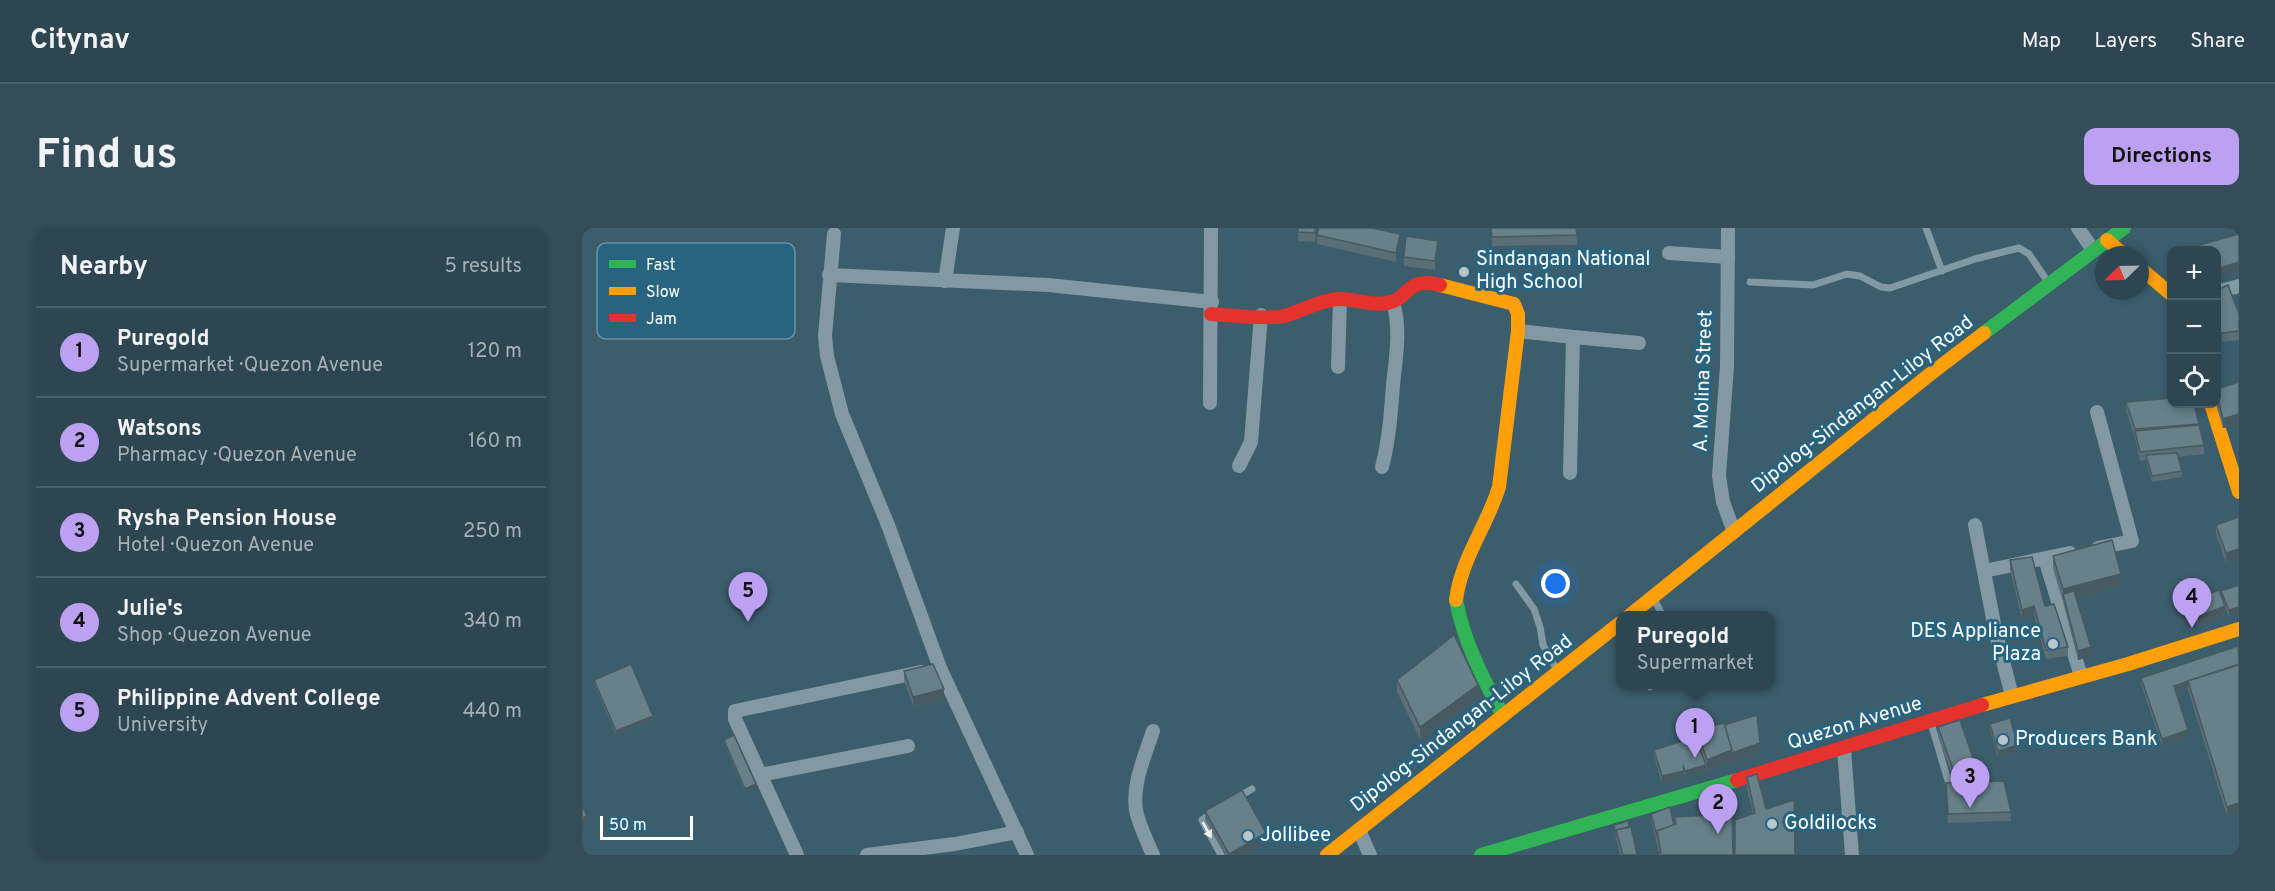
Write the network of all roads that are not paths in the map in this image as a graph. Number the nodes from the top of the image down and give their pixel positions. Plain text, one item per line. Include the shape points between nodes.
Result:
1 (953, 228) edge
2 (1211, 228) edge
3 (1728, 228) edge
4 (1926, 228) edge
5 (2078, 228) edge
6 (2124, 228) edge
7 (834, 234) dead end
8 (2107, 240) junction
9 (2114, 246) edge
10 (2093, 250) junction
11 (1669, 253) dead end
12 (1728, 257) junction
13 (1942, 271) junction
14 (829, 275) junction
15 (2149, 276) edge
16 (945, 281) junction
17 (1750, 282) dead end
18 (2049, 284) junction
19 (2239, 286) edge
20 (2167, 291) edge
21 (2221, 291) edge
22 (1340, 299) junction
23 (1393, 302) junction
24 (1211, 308) junction
25 (1261, 315) junction
26 (1518, 331) junction
27 (1573, 337) junction
28 (1640, 343) dead end
29 (1338, 367) dead end
30 (1210, 403) dead end
31 (2212, 408) edge
32 (2097, 412) dead end
33 (1239, 466) dead end
34 (1382, 467) dead end
35 (1570, 473) dead end
36 (2239, 492) edge
37 (1975, 525) dead end
38 (1734, 532) junction
39 (2045, 559) junction
40 (1984, 571) junction
41 (1516, 584) dead end
42 (1653, 597) junction
43 (1634, 611) edge
44 (1662, 611) edge
45 (2239, 629) edge
46 (1615, 630) edge
47 (940, 668) junction
48 (1558, 672) junction
49 (2081, 676) junction
50 (2012, 696) junction
51 (1503, 716) junction
52 (1931, 722) junction
53 (1153, 731) dead end
54 (908, 746) dead end
55 (1844, 749) junction
56 (760, 775) junction
57 (1959, 786) edge
58 (1252, 789) dead end
59 (1232, 801) edge
60 (1222, 807) edge
61 (1359, 830) junction
62 (1017, 832) junction
63 (797, 855) edge
64 (867, 855) edge
65 (1028, 855) edge
66 (1153, 855) edge
67 (1221, 855) edge
68 (1327, 855) edge
69 (1370, 855) edge
70 (1481, 855) edge
71 (1852, 855) edge

1 - 16 street
2 - 24 street
3 - 12 street, A. Molina Street
4 - 13 lane
5 - 10 street
6 - 8 main road, Dipolog-Sindangan-Liloy Road
7 - 14 street
8 - 9 main road
8 - 10 main road, Dipolog-Sindangan-Liloy Road
10 - 18 main road, Dipolog-Sindangan-Liloy Road
11 - 12 street
12 - 38 street, A. Molina Street via 1727,366 1719,476
13 - 17 lane via 1890,288 1847,274 1813,285
13 - 18 lane via 2019,248 2029,254
14 - 16 street
14 - 47 street via 826,346 843,414
15 - 20 main road
16 - 24 street via 1048,285
18 - 38 main road, Dipolog-Sindangan-Liloy Road
19 - 21 street
22 - 23 main road via 1371,304
22 - 25 main road via 1282,317
22 - 29 street
23 - 26 main road via 1412,286 1433,283 1514,304
23 - 34 street via 1397,318 1395,358 1388,445
24 - 25 main road
24 - 30 street
25 - 33 street via 1251,442
26 - 27 street
26 - 51 main road via 1499,487 1464,566 1456,599 1465,637
27 - 28 street
27 - 35 street
31 - 36 main road
32 - 39 street via 2132,541
37 - 40 street
38 - 42 main road, Dipolog-Sindangan-Liloy Road
39 - 40 street
39 - 49 street
40 - 50 street
41 - 48 lane via 1534,609 1543,645
42 - 43 main road, Dipolog-Sindangan-Liloy Road
42 - 44 lane
45 - 49 main road, Quezon Avenue
46 - 48 main road, Dipolog-Sindangan-Liloy Road
47 - 56 street via 735,711
47 - 62 street
48 - 51 main road, Dipolog-Sindangan-Liloy Road
49 - 50 main road, Quezon Avenue
50 - 52 main road, Quezon Avenue
51 - 61 main road, Dipolog-Sindangan-Liloy Road
52 - 55 main road, Quezon Avenue
52 - 57 lane via 1949,784
53 - 66 street via 1136,800
54 - 56 street
55 - 70 main road, Quezon Avenue
55 - 71 street
56 - 63 street
58 - 59 lane
60 -> 67 lane via 1202,819
61 - 68 main road, Dipolog-Sindangan-Liloy Road
61 - 69 street
62 - 64 street
62 - 65 street

